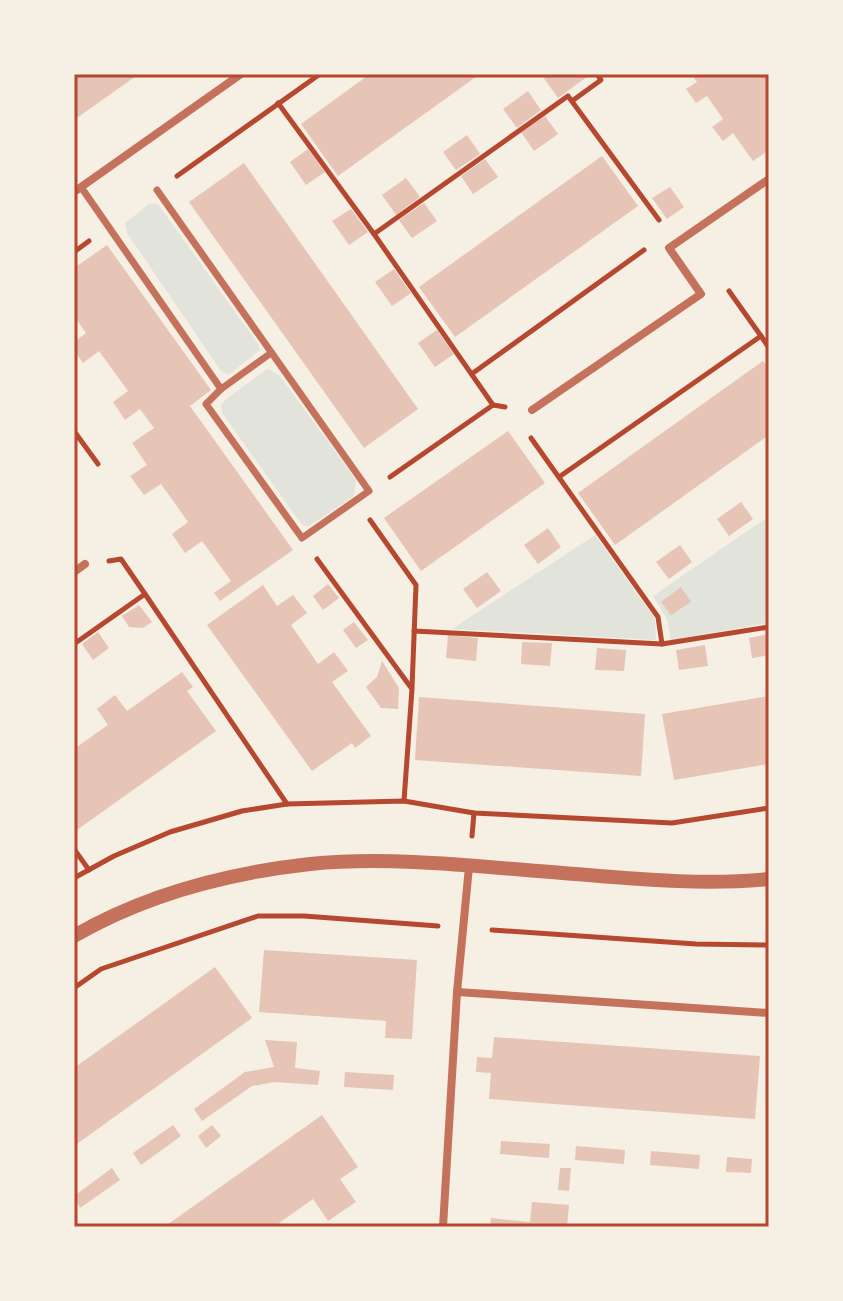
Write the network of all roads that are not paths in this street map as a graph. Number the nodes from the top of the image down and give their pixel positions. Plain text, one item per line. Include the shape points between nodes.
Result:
1 (241, 74) edge
2 (769, 179) edge
3 (78, 189) edge
4 (157, 190) road end
5 (271, 353) junction
6 (221, 389) junction
7 (532, 410) dead end
8 (85, 564) road end
9 (74, 572) edge
10 (469, 867) junction
11 (769, 879) edge
12 (74, 936) edge
13 (457, 992) junction
14 (769, 1013) edge
15 (443, 1227) edge

1 - 3 street
2 - 7 street via 669,248 701,294
3 - 6 street
4 - 5 street
5 - 6 street
5 - 6 street via 369,491 356,501 302,538 206,404
8 - 9 street
10 - 11 street via 639,879
10 - 12 street via 311,864 223,878 134,907
10 - 13 street
13 - 14 street
13 - 15 street

